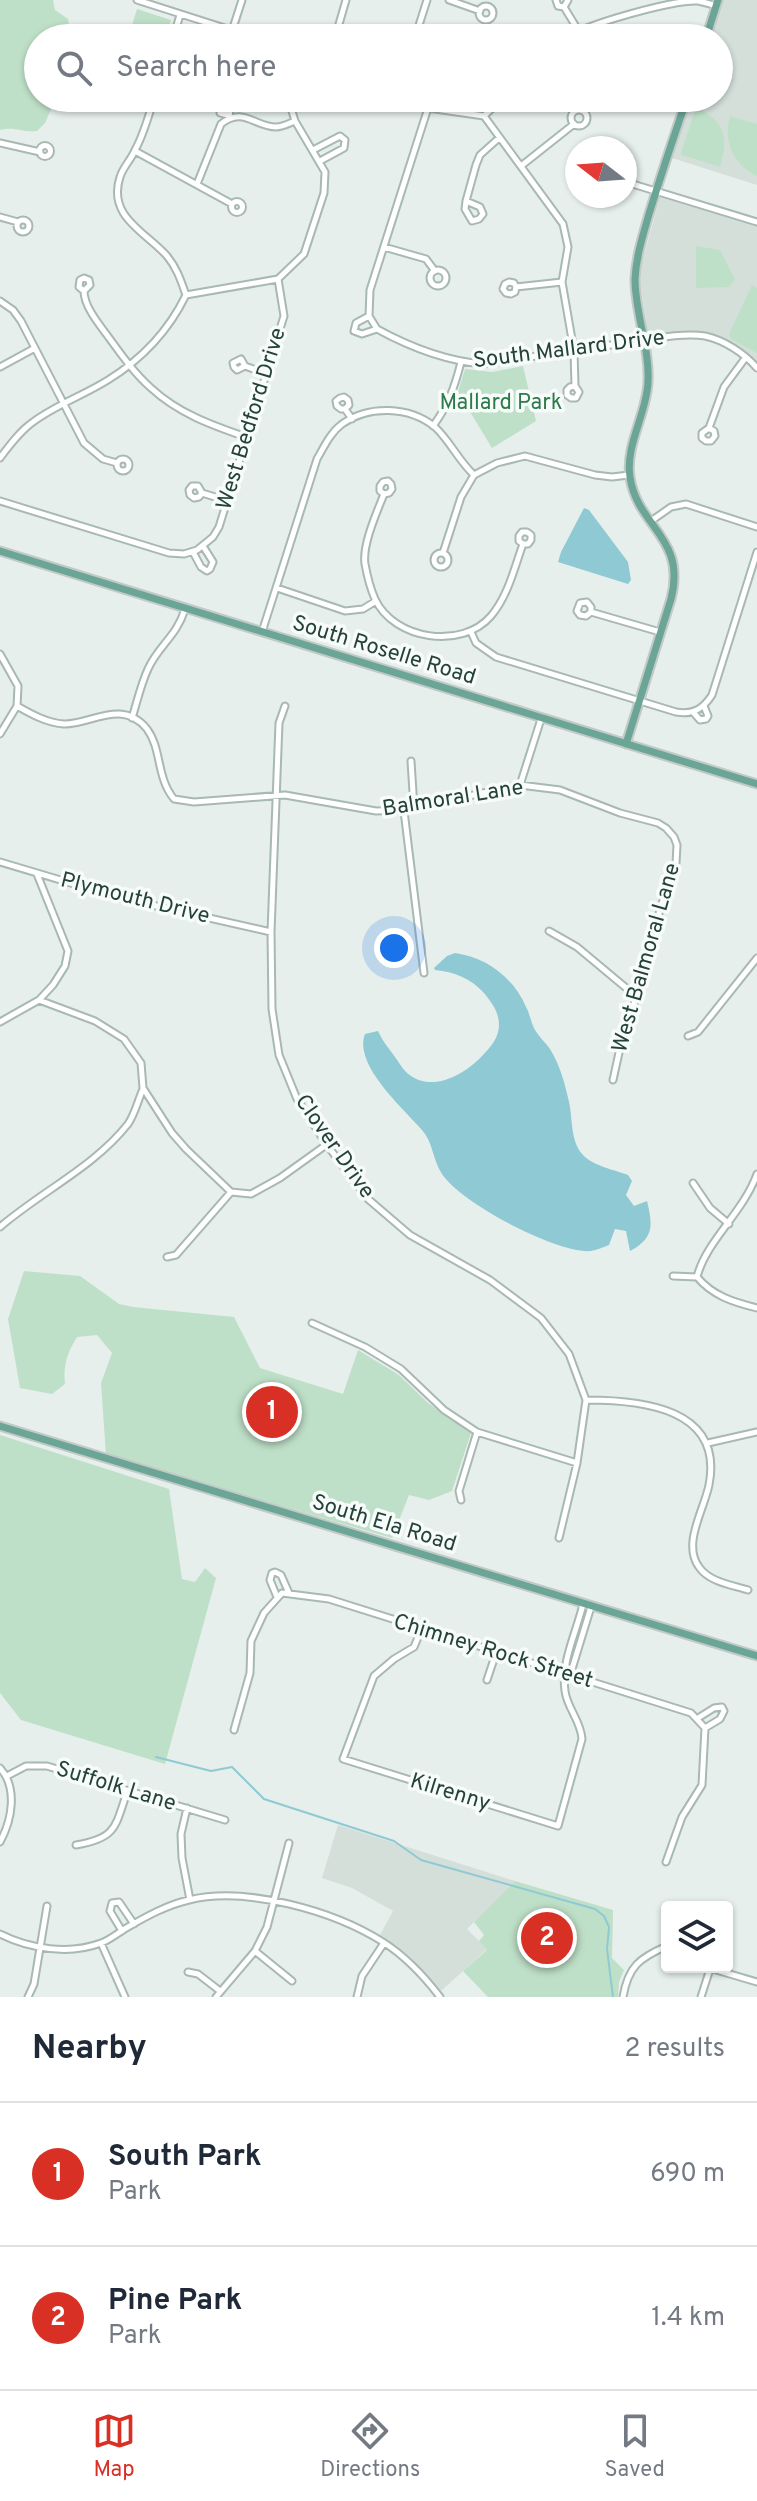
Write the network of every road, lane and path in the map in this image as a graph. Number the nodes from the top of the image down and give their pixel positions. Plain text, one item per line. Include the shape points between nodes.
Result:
1 (137, 0) edge
2 (242, 0) edge
3 (346, 0) edge
4 (427, 0) edge
5 (449, 0) edge
6 (556, 0) edge
7 (568, 0) edge
8 (717, 3) edge
9 (564, 7) junction
10 (480, 11) dead end
11 (180, 15) junction
12 (177, 24) edge
13 (209, 24) edge
14 (234, 24) edge
15 (339, 24) edge
16 (419, 24) edge
17 (574, 24) edge
18 (595, 24) edge
19 (710, 24) edge
20 (149, 112) edge
21 (292, 112) edge
22 (427, 112) edge
23 (456, 112) edge
24 (488, 112) edge
25 (682, 112) edge
26 (484, 116) junction
27 (295, 121) junction
28 (574, 124) dead end
29 (499, 138) junction
30 (0, 143) edge
31 (313, 150) junction
32 (135, 151) junction
33 (40, 152) dead end
34 (320, 161) junction
35 (521, 166) junction
36 (197, 184) junction
37 (637, 184) edge
38 (656, 190) junction
39 (466, 201) dead end
40 (232, 204) dead end
41 (0, 217) edge
42 (18, 222) dead end
43 (757, 222) edge
44 (384, 247) junction
45 (435, 271) dead end
46 (278, 279) junction
47 (562, 282) junction
48 (516, 287) dead end
49 (84, 291) dead end
50 (186, 295) junction
51 (0, 301) edge
52 (369, 316) junction
53 (377, 329) junction
54 (643, 340) junction
55 (35, 348) junction
56 (574, 351) junction
57 (746, 357) junction
58 (461, 362) junction
59 (130, 365) junction
60 (245, 366) dead end
61 (0, 367) edge
62 (757, 368) edge
63 (267, 374) junction
64 (575, 386) dead end
65 (64, 405) junction
66 (345, 409) dead end
67 (352, 419) junction
68 (433, 426) junction
69 (709, 428) dead end
70 (246, 437) junction
71 (0, 458) edge
72 (117, 463) dead end
73 (474, 475) junction
74 (629, 475) junction
75 (202, 493) dead end
76 (384, 494) dead end
77 (0, 501) edge
78 (228, 501) junction
79 (651, 521) junction
80 (757, 527) edge
81 (523, 544) dead end
82 (0, 551) edge
83 (757, 552) edge
84 (443, 553) dead end
85 (277, 588) junction
86 (376, 601) junction
87 (185, 609) junction
88 (591, 612) dead end
89 (262, 632) junction
90 (471, 632) junction
91 (660, 632) junction
92 (0, 654) edge
93 (638, 701) junction
94 (17, 706) junction
95 (285, 706) dead end
96 (702, 708) junction
97 (693, 712) junction
98 (132, 718) junction
99 (541, 719) junction
100 (0, 734) edge
101 (626, 744) junction
102 (411, 761) dead end
103 (757, 784) edge
104 (520, 785) junction
105 (275, 795) junction
106 (414, 808) junction
107 (404, 810) junction
108 (674, 837) joint
109 (0, 862) edge
110 (36, 873) junction
111 (549, 931) dead end
112 (271, 932) junction
113 (757, 958) edge
114 (424, 973) dead end
115 (637, 997) junction
116 (39, 1000) junction
117 (0, 1022) edge
118 (688, 1036) dead end
119 (613, 1080) dead end
120 (143, 1088) junction
121 (327, 1145) junction
122 (757, 1174) edge
123 (693, 1183) dead end
124 (231, 1192) junction
125 (729, 1224) junction
126 (0, 1227) edge
127 (167, 1257) dead end
128 (673, 1276) dead end
129 (697, 1277) junction
130 (757, 1308) edge
131 (312, 1323) dead end
132 (586, 1400) junction
133 (0, 1426) edge
134 (477, 1432) junction
135 (757, 1432) edge
136 (708, 1443) junction
137 (577, 1463) junction
138 (461, 1500) dead end
139 (559, 1538) dead end
140 (748, 1590) dead end
141 (587, 1606) junction
142 (421, 1630) junction
143 (496, 1653) junction
144 (757, 1656) edge
145 (566, 1674) junction
146 (487, 1680) dead end
147 (699, 1720) junction
148 (705, 1728) junction
149 (234, 1730) dead end
150 (0, 1768) edge
151 (7, 1776) junction
152 (127, 1792) junction
153 (187, 1808) junction
154 (225, 1820) dead end
155 (0, 1842) edge
156 (289, 1843) dead end
157 (76, 1845) dead end
158 (666, 1862) dead end
159 (190, 1900) junction
160 (274, 1901) junction
161 (47, 1906) dead end
162 (134, 1924) junction
163 (122, 1931) junction
164 (0, 1934) edge
165 (101, 1943) junction
166 (384, 1943) junction
167 (40, 1948) junction
168 (661, 1949) edge
169 (255, 1951) junction
170 (188, 1972) dead end
171 (707, 1973) edge
172 (726, 1973) edge
173 (292, 1981) dead end
174 (757, 1982) edge
175 (218, 1994) edge
176 (28, 1997) edge
177 (125, 1997) edge
178 (357, 1997) edge
179 (440, 1997) edge
180 (623, 1997) edge
181 (701, 1997) edge

1 - 11 street
2 - 14 street
3 - 15 street
4 - 16 street
5 - 10 street
6 - 9 street
7 - 9 street
8 - 18 street via 679,2
8 - 19 main road
9 - 17 street
11 - 12 street
11 - 13 street
20 - 32 street
21 - 27 street
22 - 44 street
23 - 26 street
24 - 26 street
25 - 38 main road
26 - 29 street
27 - 31 street
27 - 36 street via 276,127 228,116
28 - 35 street
29 - 35 street
29 - 39 street via 480,155
30 - 33 street
31 - 34 street
31 - 34 street via 340,136 345,140 344,148
32 - 36 street
32 - 50 street via 119,178 121,208 130,224 168,258
34 - 46 street via 324,193 304,254
35 - 47 street via 563,224 568,247
36 - 40 street
37 - 38 street
38 - 43 street
38 - 54 main road via 635,277
41 - 42 street
44 - 45 street via 426,259
44 - 52 street via 370,290
46 - 50 street
46 - 63 street, West Bedford Drive via 284,316
47 - 48 street
47 - 56 street
49 - 59 street via 100,326
50 - 59 street via 158,340
51 - 55 street via 13,310
52 - 53 street
52 - 53 street, South Mallard Drive via 356,323 354,331
53 - 58 street, South Mallard Drive
54 - 56 street, South Mallard Drive
54 - 57 street, South Mallard Drive via 705,336
54 - 74 main road via 649,378
55 - 61 street
55 - 65 street
56 - 58 street, South Mallard Drive via 483,364
56 - 64 street
57 - 62 street, South Mallard Drive
57 - 69 street via 724,387
58 - 68 street via 456,386
59 - 65 street
59 - 70 street via 170,404
60 - 63 street
63 - 70 street, West Bedford Drive
65 - 71 street via 32,422
65 - 72 street via 84,443
66 - 67 street
67 - 68 street via 392,410
67 - 85 street via 328,438 317,459
68 - 73 street
70 - 78 street, West Bedford Drive
73 - 74 street via 525,456 595,475
73 - 84 street
74 - 79 main road
75 - 78 street
76 - 86 street via 364,561
77 - 78 street, West Bedford Drive via 169,553 198,549 216,533
79 - 80 street via 686,504
79 - 91 main road via 667,544 674,568
81 - 90 street via 504,599
82 - 87 main road, South Roselle Road
83 - 96 street via 712,695
85 - 86 street via 345,611
85 - 89 street
86 - 90 street via 393,620 419,634
87 - 89 main road, South Roselle Road
87 - 98 street via 181,623 149,666
88 - 91 street
89 - 99 main road, South Roselle Road
90 - 93 street via 491,655
91 - 93 main road
92 - 94 street via 18,686
93 - 97 street
93 - 101 main road
94 - 98 street via 66,725 108,714
94 - 100 street
95 - 105 street, Clover Drive via 279,723
96 - 97 street
96 - 97 street via 706,719
98 - 105 street, Balmoral Lane via 146,728 165,788 174,799
99 - 101 main road, South Roselle Road
99 - 104 street
101 - 103 main road, South Roselle Road
102 - 106 street
104 - 106 street, Balmoral Lane
104 - 108 street, Balmoral Lane via 573,794 658,823
105 - 107 street, Balmoral Lane via 376,811
105 - 112 street, Clover Drive
106 - 107 street, Balmoral Lane
107 - 114 street
108 - 115 street, West Balmoral Lane via 676,863
109 - 110 street, Plymouth Drive
110 - 112 street, Plymouth Drive
110 - 116 street via 68,951 65,966
111 - 115 street
112 - 121 street, Clover Drive via 279,1055 297,1099
113 - 118 street via 698,1032
115 - 119 street, West Balmoral Lane
116 - 117 street
116 - 120 street via 95,1021 124,1039 141,1063
120 - 124 street via 186,1149
120 - 126 street via 130,1121 97,1157
121 - 124 street via 251,1194
121 - 132 street, Clover Drive via 368,1199 410,1235 490,1280 541,1318 569,1354
122 - 125 street
123 - 125 street
124 - 127 street via 176,1255
125 - 129 street via 701,1262
128 - 129 street
129 - 130 street via 722,1297
131 - 134 street via 401,1369 444,1410
132 - 136 street via 667,1409 683,1416
132 - 137 street, Clover Drive
133 - 141 main road, South Ela Road
134 - 137 street
134 - 138 street via 459,1491
135 - 136 street
136 - 140 street via 709,1485 692,1547 698,1566 710,1578
137 - 139 street, Clover Drive
141 - 144 main road, South Ela Road
141 - 145 street via 564,1666
142 - 143 street, Chimney Rock Street
142 - 145 street, Kilrenny via 414,1647 374,1676 343,1759 558,1826 582,1739 565,1692
142 - 149 street, Chimney Rock Street via 329,1599 283,1594 264,1613 251,1641 250,1673
143 - 145 street, Chimney Rock Street
143 - 146 street
145 - 147 street, Chimney Rock Street via 691,1713
147 - 148 street
147 - 148 street via 722,1707 723,1716
148 - 158 street via 702,1785 682,1817
150 - 151 street
151 - 152 street, Suffolk Lane via 26,1766 47,1766
151 - 155 street via 12,1803
152 - 153 street, Suffolk Lane
152 - 157 street via 115,1828 106,1837
153 - 154 street, Suffolk Lane
153 - 159 street via 181,1834
156 - 160 street
159 - 160 street via 222,1896
159 - 162 street
160 - 166 street via 344,1921
160 - 169 street
161 - 167 street
162 - 163 street
162 - 163 street via 115,1901 110,1911
163 - 165 street
164 - 167 street
165 - 167 street
165 - 177 street
166 - 178 street via 362,1976
166 - 179 street via 412,1964
167 - 176 street
168 - 180 street via 630,1972
169 - 173 street
169 - 175 street
170 - 175 street via 198,1974
171 - 181 street
172 - 174 street

